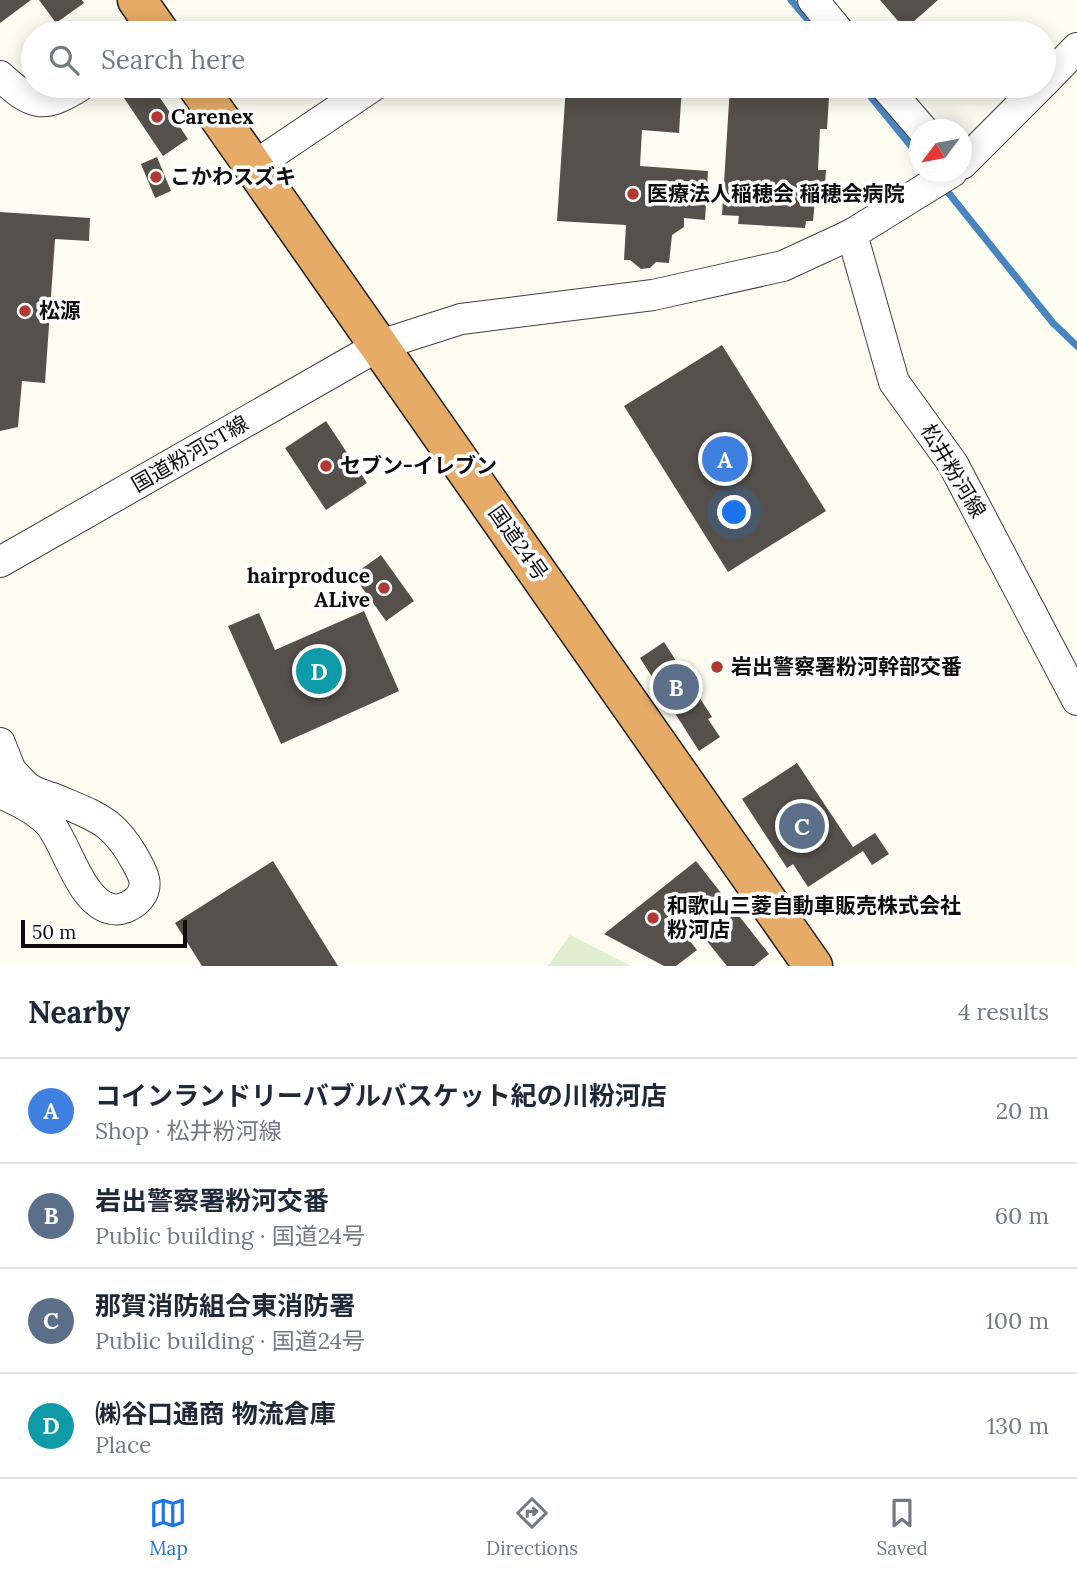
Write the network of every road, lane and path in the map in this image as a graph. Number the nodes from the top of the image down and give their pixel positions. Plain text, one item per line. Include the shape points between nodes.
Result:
1 (137, 0) edge
2 (813, 0) edge
3 (152, 21) edge
4 (830, 21) edge
5 (1077, 48) edge
6 (1056, 70) edge
7 (0, 76) edge
8 (21, 94) edge
9 (26, 98) edge
10 (58, 98) edge
11 (206, 98) edge
12 (355, 98) edge
13 (895, 98) edge
14 (1027, 98) edge
15 (914, 119) edge
16 (972, 151) edge
17 (254, 166) junction
18 (935, 182) edge
19 (852, 234) junction
20 (380, 345) junction
21 (0, 562) edge
22 (1077, 700) edge
23 (0, 743) edge
24 (4, 786) edge
25 (813, 966) edge

1 - 3 highway
2 - 4 street
5 - 6 street, 国道粉河ST線
7 - 8 street
9 - 10 street via 51,102
11 - 17 highway, 国道24号
12 - 17 street
13 - 15 street
14 - 16 street, 国道粉河ST線
17 - 20 highway, 国道24号
18 - 19 street, 国道粉河ST線
19 - 20 street, 国道粉河ST線 via 783,266 653,295 461,318
19 - 22 street, 松井粉河線 via 894,382 953,464
20 - 21 street, 国道粉河ST線
20 - 25 highway, 国道24号
23 - 24 street via 7,757
24 - 24 street via 30,789 107,823 144,875 145,889 138,899 121,909 100,904 76,873 51,826

